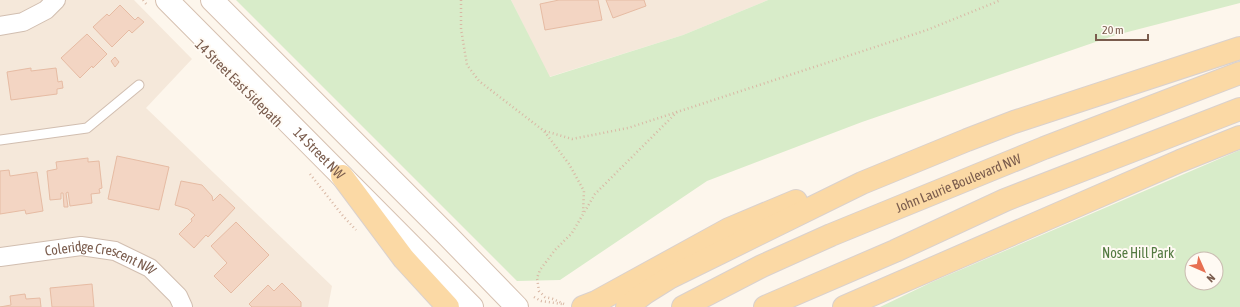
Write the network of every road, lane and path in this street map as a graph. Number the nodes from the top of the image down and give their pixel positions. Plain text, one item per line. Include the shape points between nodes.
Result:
1 (56, 0) edge
2 (143, 0) edge
3 (212, 0) edge
4 (461, 0) edge
5 (1001, 0) edge
6 (158, 3) edge
7 (0, 25) edge
8 (1240, 48) edge
9 (1240, 73) edge
10 (139, 85) dead end
11 (1240, 109) edge
12 (677, 112) junction
13 (544, 131) junction
14 (1240, 137) edge
15 (0, 140) edge
16 (306, 168) dead end
17 (342, 176) junction
18 (862, 184) junction
19 (583, 212) junction
20 (359, 233) dead end
21 (0, 258) edge
22 (573, 306) edge
23 (182, 307) edge
24 (448, 307) edge
25 (472, 307) edge
26 (517, 307) edge
27 (627, 307) edge
28 (683, 307) edge
29 (765, 307) edge
30 (844, 307) edge

1 - 7 street via 46,10 22,22
2 - 6 path
3 - 26 main road
4 - 13 path via 461,29 466,65 479,81
5 - 12 path via 927,30
6 - 17 main road, 14 Street NW
8 - 18 main road via 1014,122
9 - 28 main road, John Laurie Boulevard NW via 1044,148 831,235 762,266
10 - 15 lane via 87,128
11 - 29 main road via 1005,200
12 - 13 path via 628,128 572,139
12 - 19 path via 595,194
13 - 19 path via 569,164 584,191
14 - 30 main road
16 - 20 path
17 - 24 main road via 404,258
17 - 25 main road, 14 Street NW
18 - 22 main road via 829,187 729,228 596,302
18 - 27 main road via 669,278
19 - 22 path via 572,233 555,250 537,278 539,291 545,297
21 - 23 street, Coleridge Crescent NW via 81,246 116,251 150,268 178,296

